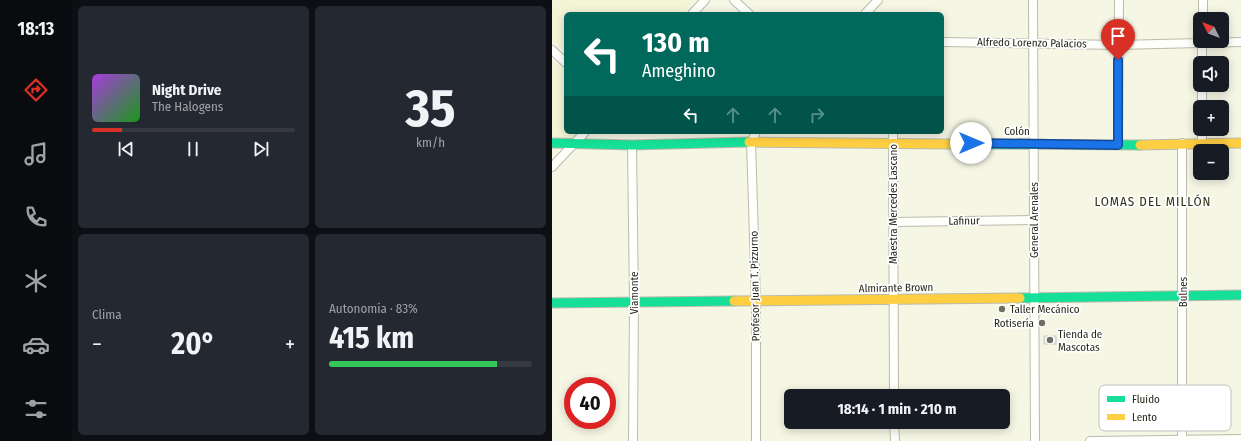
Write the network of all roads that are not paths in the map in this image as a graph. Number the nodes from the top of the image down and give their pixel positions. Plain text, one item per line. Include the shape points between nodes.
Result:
1 (705, 0) edge
2 (734, 0) edge
3 (878, 0) edge
4 (1033, 0) edge
5 (1119, 0) edge
6 (1203, 0) edge
7 (694, 12) edge
8 (747, 12) edge
9 (867, 12) edge
10 (1203, 12) edge
11 (944, 42) edge
12 (1033, 42) junction
13 (1193, 42) edge
14 (1229, 42) edge
15 (1241, 42) edge
16 (1118, 45) junction
17 (552, 50) edge
18 (564, 61) edge
19 (583, 134) edge
20 (755, 134) edge
21 (893, 134) edge
22 (1202, 136) edge
23 (751, 142) junction
24 (552, 143) edge
25 (893, 143) junction
26 (1182, 143) junction
27 (1202, 143) junction
28 (1241, 143) edge
29 (574, 144) junction
30 (1034, 144) junction
31 (632, 145) junction
32 (1118, 145) junction
33 (552, 167) edge
34 (1034, 220) junction
35 (894, 222) junction
36 (1183, 295) junction
37 (1241, 295) edge
38 (1034, 297) junction
39 (893, 300) junction
40 (756, 301) junction
41 (634, 302) junction
42 (552, 303) edge
43 (1182, 385) edge
44 (894, 389) edge
45 (894, 429) edge
46 (1241, 439) edge
47 (1182, 440) edge
48 (633, 441) edge
49 (756, 441) edge
50 (895, 441) edge
51 (1035, 441) edge
52 (1090, 441) edge

1 - 7 street
2 - 8 street
3 - 9 street
4 - 12 street, General Arenales
5 - 16 street
6 - 10 street
11 - 12 street, Alfredo Lorenzo Palacios
12 - 16 street, Alfredo Lorenzo Palacios
12 - 30 street, General Arenales
13 - 16 street, Alfredo Lorenzo Palacios
14 - 15 street, Alfredo Lorenzo Palacios
16 - 32 street
17 - 18 street
19 - 29 street
20 - 23 street, Profesor Juan T. Pizzurno
21 - 25 street, Maestra Mercedes Lascano
22 - 27 street
23 - 25 street, Colón
23 - 31 street, Colón
23 - 40 street, Profesor Juan T. Pizzurno
24 - 29 street, Colón
25 - 30 street, Colón
25 - 35 street, Maestra Mercedes Lascano
26 - 27 street, Colón
26 - 32 street, Colón
26 - 36 street, Bulnes
27 - 28 street, Colón
29 - 31 street, Colón
29 - 33 street
30 - 32 street, Colón
30 - 34 street, General Arenales
31 - 41 street, Viamonte
34 - 35 street, Lafinur
34 - 38 street, General Arenales
35 - 39 street, Maestra Mercedes Lascano
36 - 37 street, Almirante Brown
36 - 38 street, Almirante Brown
36 - 43 street, Bulnes
38 - 39 street, Almirante Brown
38 - 51 street, General Arenales
39 - 40 street, Almirante Brown
39 - 44 street, Maestra Mercedes Lascano
40 - 41 street, Almirante Brown
40 - 49 street, Profesor Juan T. Pizzurno
41 - 42 street, Almirante Brown
41 - 48 street, Viamonte
45 - 50 street
46 - 47 street
47 - 52 street

